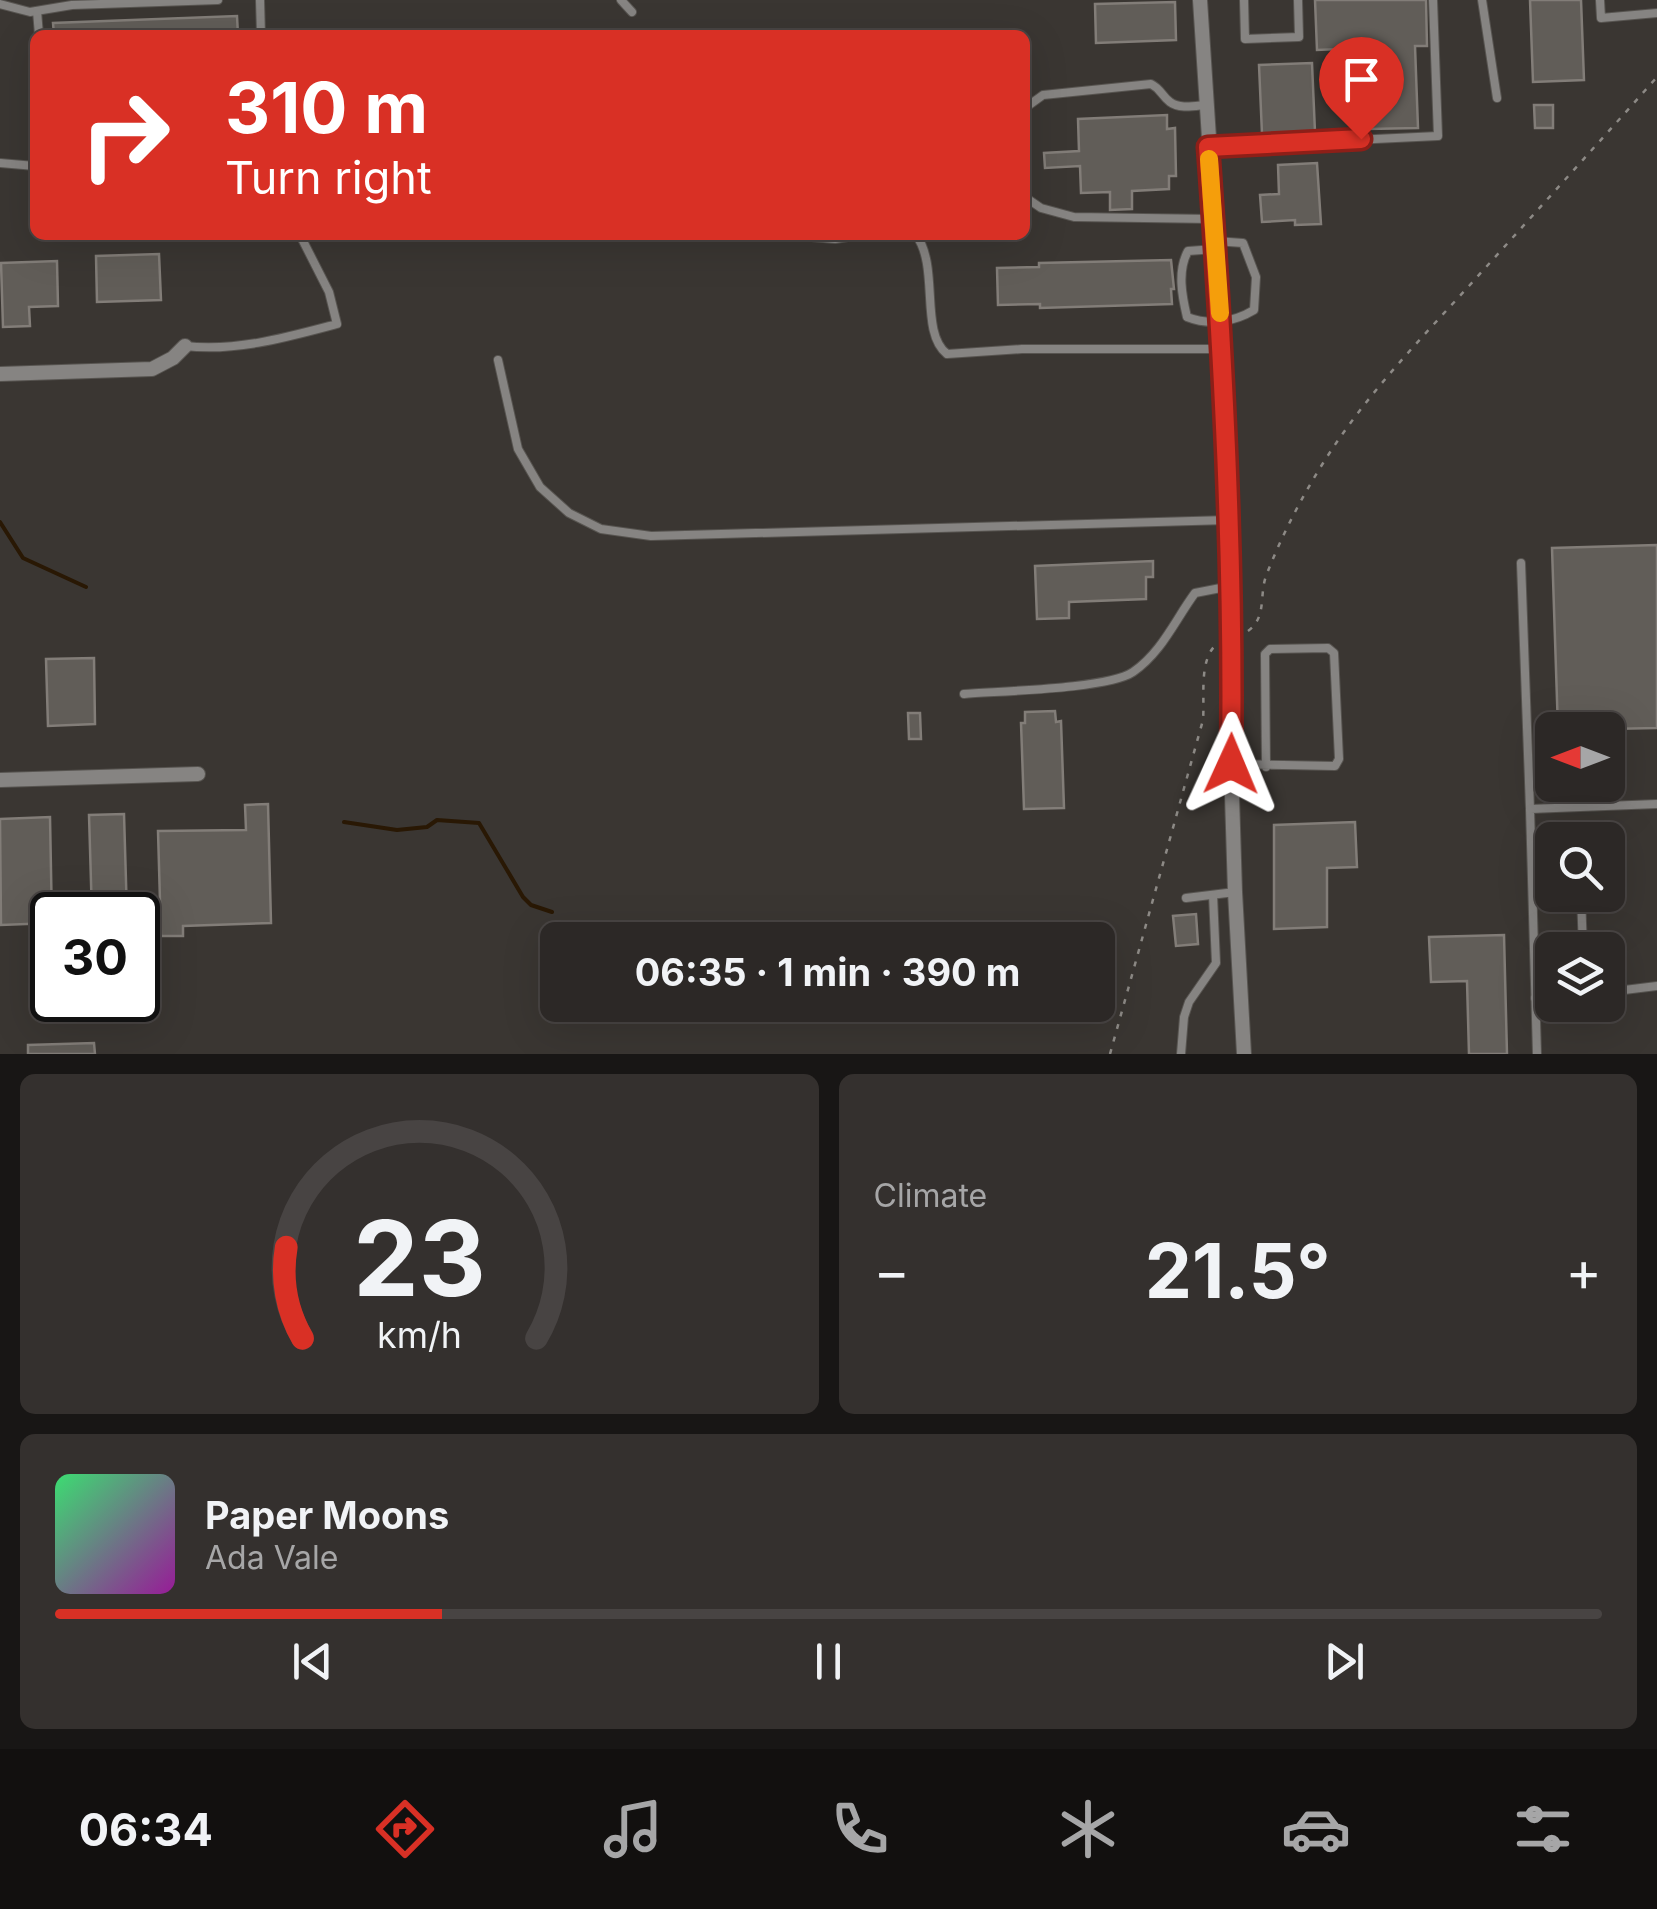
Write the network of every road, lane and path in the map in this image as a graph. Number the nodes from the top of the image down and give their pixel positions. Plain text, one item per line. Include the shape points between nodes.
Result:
1 (218, 0) edge
2 (260, 0) edge
3 (622, 0) edge
4 (1200, 0) edge
5 (1244, 0) edge
6 (1298, 0) edge
7 (1433, 0) edge
8 (1482, 0) edge
9 (1600, 0) edge
10 (0, 4) edge
11 (38, 11) junction
12 (632, 12) dead end
13 (1657, 13) edge
14 (39, 30) edge
15 (261, 30) edge
16 (1657, 77) edge
17 (1498, 98) dead end
18 (1030, 104) edge
19 (1205, 105) junction
20 (1208, 147) junction
21 (0, 163) edge
22 (30, 166) edge
23 (1030, 200) edge
24 (1213, 219) junction
25 (303, 240) edge
26 (918, 240) edge
27 (1215, 245) junction
28 (1221, 322) junction
29 (185, 346) joint
30 (1222, 348) junction
31 (498, 360) dead end
32 (0, 374) edge
33 (1228, 520) junction
34 (1521, 563) dead end
35 (1231, 586) junction
36 (1233, 637) junction
37 (964, 694) dead end
38 (1231, 764) junction
39 (1266, 767) junction
40 (198, 774) dead end
41 (0, 780) edge
42 (1577, 802) edge
43 (1657, 804) edge
44 (1577, 808) junction
45 (1530, 809) junction
46 (1235, 892) junction
47 (1213, 895) junction
48 (1186, 898) dead end
49 (1657, 986) edge
50 (1625, 990) edge
51 (1535, 998) edge
52 (1536, 1022) edge
53 (1110, 1054) edge
54 (1181, 1054) edge
55 (1244, 1054) edge
56 (1538, 1054) edge

1 - 11 lane
2 - 15 lane
3 - 12 lane
4 - 19 street
5 - 6 lane via 1245,39 1300,37
7 - 20 lane via 1438,136
8 - 17 lane
9 - 13 lane via 1601,18
10 - 11 lane
11 - 14 lane
16 - 36 path via 1341,436 1274,558 1256,626
18 - 19 lane via 1043,94 1151,84 1180,106
19 - 20 street
20 - 24 street
21 - 22 lane
23 - 24 lane via 1074,217
24 - 27 street
25 - 29 lane via 337,324 216,350
26 - 30 lane via 937,344 947,354
27 - 28 street
27 - 28 lane via 1185,254 1184,303 1187,318
27 - 28 lane via 1243,243 1256,277 1254,310
28 - 30 street
29 - 32 street via 152,368
30 - 33 street
31 - 33 lane via 529,471 570,514 601,529 651,536
33 - 35 street
34 - 45 lane
35 - 36 street
35 - 37 lane via 1195,593 1162,644 1130,674
36 - 38 street
36 - 53 path via 1210,648 1205,664 1204,720
38 - 39 lane
38 - 46 street
39 - 39 lane via 1335,766 1334,653 1328,648 1265,654
40 - 41 street
42 - 44 lane
43 - 44 lane
44 - 45 lane
45 - 51 lane
46 - 47 lane
46 - 55 street
47 - 48 lane
47 - 54 lane via 1216,963 1189,1002
49 - 50 lane
52 - 56 lane

